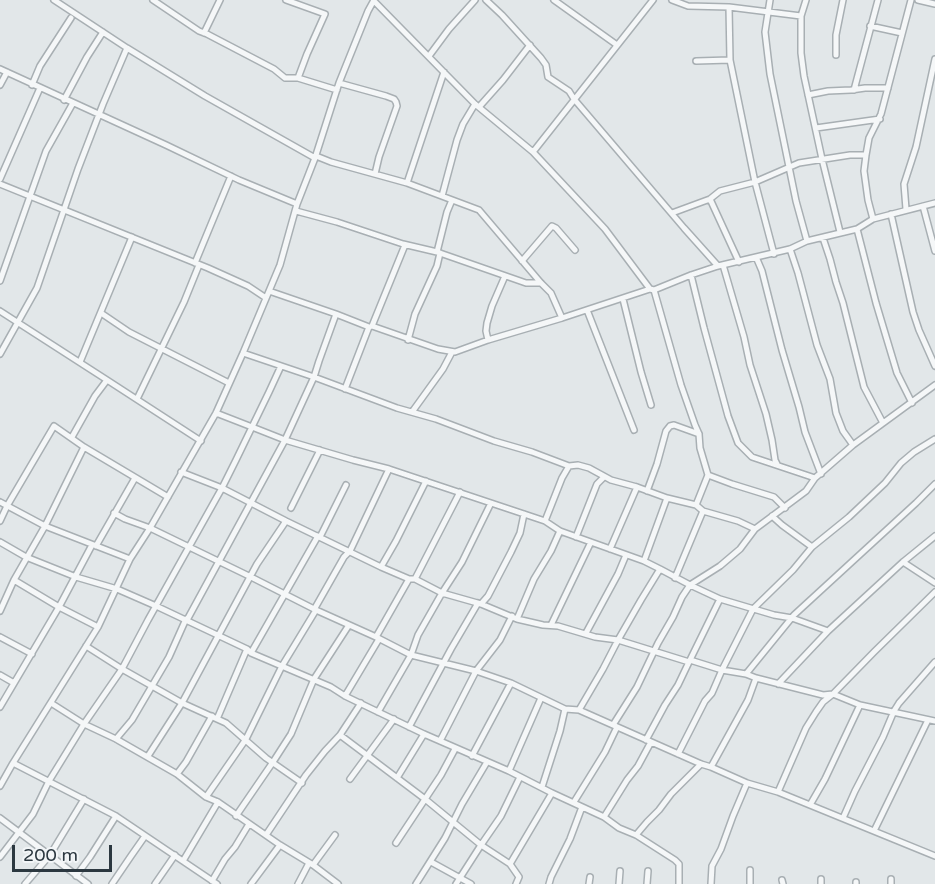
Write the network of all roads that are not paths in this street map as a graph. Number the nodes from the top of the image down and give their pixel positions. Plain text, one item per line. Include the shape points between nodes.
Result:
1 (54, 0) edge
2 (153, 0) edge
3 (220, 0) edge
4 (286, 0) edge
5 (374, 0) edge
6 (475, 0) edge
7 (486, 0) edge
8 (554, 0) edge
9 (653, 0) edge
10 (672, 0) edge
11 (770, 0) edge
12 (806, 0) edge
13 (843, 0) edge
14 (878, 0) edge
15 (910, 0) edge
16 (918, 0) edge
17 (935, 4) edge
18 (729, 8) junction
19 (768, 12) junction
20 (801, 16) junction
21 (71, 18) dead end
22 (870, 26) junction
23 (103, 32) junction
24 (204, 33) junction
25 (902, 33) junction
26 (530, 45) junction
27 (617, 45) junction
28 (127, 48) junction
29 (836, 55) dead end
30 (429, 56) junction
31 (935, 59) edge
32 (730, 60) junction
33 (696, 61) dead end
34 (3, 71) edge
35 (444, 72) junction
36 (298, 78) junction
37 (339, 83) junction
38 (0, 85) edge
39 (32, 85) junction
40 (40, 88) junction
41 (888, 88) junction
42 (337, 90) junction
43 (854, 90) junction
44 (808, 95) junction
45 (574, 99) junction
46 (64, 100) junction
47 (73, 103) junction
48 (477, 105) junction
49 (99, 115) junction
50 (880, 119) junction
51 (816, 128) junction
52 (533, 152) junction
53 (866, 155) junction
54 (316, 157) junction
55 (822, 159) junction
56 (788, 167) junction
57 (375, 174) junction
58 (231, 176) junction
59 (0, 178) edge
60 (755, 182) junction
61 (407, 183) junction
62 (0, 184) edge
63 (31, 196) junction
64 (442, 196) junction
65 (710, 199) junction
66 (452, 200) junction
67 (935, 203) edge
68 (297, 204) junction
69 (923, 206) junction
70 (906, 209) junction
71 (63, 211) junction
72 (296, 211) junction
73 (672, 213) junction
74 (891, 214) junction
75 (873, 219) junction
76 (857, 229) junction
77 (840, 232) junction
78 (132, 237) junction
79 (823, 238) junction
80 (807, 241) junction
81 (405, 244) junction
82 (790, 249) junction
83 (575, 250) dead end
84 (935, 251) edge
85 (439, 253) junction
86 (774, 254) junction
87 (756, 257) junction
88 (522, 261) junction
89 (739, 262) junction
90 (197, 264) junction
91 (721, 265) junction
92 (691, 275) junction
93 (505, 276) junction
94 (0, 281) edge
95 (541, 284) junction
96 (652, 290) junction
97 (269, 291) junction
98 (266, 298) junction
99 (623, 299) junction
100 (587, 310) junction
101 (0, 311) edge
102 (101, 313) junction
103 (336, 314) junction
104 (562, 318) junction
105 (18, 322) junction
106 (370, 327) junction
107 (408, 340) junction
108 (488, 340) junction
109 (161, 349) junction
110 (452, 352) junction
111 (243, 353) junction
112 (0, 354) edge
113 (80, 362) junction
114 (281, 366) junction
115 (935, 366) edge
116 (314, 377) junction
117 (107, 380) junction
118 (229, 383) junction
119 (935, 385) edge
120 (345, 389) junction
121 (137, 399) junction
122 (912, 403) junction
123 (651, 405) dead end
124 (411, 412) junction
125 (216, 413) junction
126 (883, 423) junction
127 (252, 427) junction
128 (634, 430) dead end
129 (699, 434) junction
130 (72, 437) junction
131 (935, 439) edge
132 (285, 440) junction
133 (201, 441) junction
134 (853, 445) junction
135 (84, 447) junction
136 (320, 450) junction
137 (777, 464) junction
138 (569, 466) junction
139 (389, 469) junction
140 (181, 472) junction
141 (708, 475) junction
142 (818, 476) junction
143 (604, 477) junction
144 (135, 478) junction
145 (426, 481) junction
146 (935, 484) edge
147 (346, 485) dead end
148 (637, 487) junction
149 (222, 488) junction
150 (647, 491) junction
151 (460, 492) junction
152 (168, 497) junction
153 (667, 498) junction
154 (0, 502) edge
155 (252, 503) junction
156 (491, 503) junction
157 (696, 505) junction
158 (7, 506) junction
159 (291, 508) dead end
160 (785, 508) junction
161 (703, 511) junction
162 (114, 513) junction
163 (524, 514) junction
164 (772, 516) junction
165 (0, 521) edge
166 (285, 521) junction
167 (545, 521) junction
168 (45, 526) junction
169 (150, 528) junction
170 (755, 529) junction
171 (560, 531) junction
172 (319, 536) junction
173 (935, 536) edge
174 (576, 537) junction
175 (0, 542) edge
176 (591, 542) junction
177 (94, 546) junction
178 (188, 547) junction
179 (812, 547) junction
180 (610, 549) junction
181 (350, 551) junction
182 (626, 555) junction
183 (26, 557) junction
184 (130, 559) junction
185 (644, 561) junction
186 (220, 562) junction
187 (903, 562) junction
188 (381, 567) junction
189 (660, 569) junction
190 (76, 577) junction
191 (251, 577) junction
192 (675, 578) junction
193 (412, 579) junction
194 (14, 580) junction
195 (935, 583) edge
196 (690, 585) junction
197 (117, 589) junction
198 (935, 592) edge
199 (442, 593) junction
200 (284, 594) junction
201 (720, 599) junction
202 (479, 604) junction
203 (1, 606) edge
204 (156, 606) junction
205 (59, 607) junction
206 (315, 609) junction
207 (753, 609) junction
208 (514, 617) junction
209 (792, 618) junction
210 (186, 620) junction
211 (349, 625) junction
212 (551, 625) junction
213 (98, 627) junction
214 (828, 631) junction
215 (586, 633) junction
216 (219, 635) junction
217 (0, 637) edge
218 (377, 638) junction
219 (618, 640) junction
220 (86, 646) junction
221 (249, 651) junction
222 (654, 652) junction
223 (32, 654) junction
224 (411, 655) junction
225 (690, 661) junction
226 (935, 662) edge
227 (444, 663) junction
228 (282, 666) junction
229 (122, 669) junction
230 (722, 669) junction
231 (476, 671) junction
232 (746, 674) junction
233 (0, 675) edge
234 (756, 678) junction
235 (314, 679) junction
236 (14, 683) junction
237 (511, 683) junction
238 (778, 684) junction
239 (151, 686) junction
240 (833, 694) junction
241 (345, 696) junction
242 (541, 698) junction
243 (51, 703) junction
244 (182, 703) junction
245 (362, 704) junction
246 (860, 705) junction
247 (0, 707) edge
248 (565, 709) junction
249 (579, 710) junction
250 (894, 711) junction
251 (378, 712) junction
252 (214, 717) junction
253 (394, 719) junction
254 (932, 721) edge
255 (84, 724) junction
256 (615, 726) junction
257 (409, 727) junction
258 (424, 734) junction
259 (340, 735) junction
260 (116, 739) junction
261 (246, 739) junction
262 (440, 741) junction
263 (648, 741) junction
264 (455, 749) junction
265 (678, 754) junction
266 (148, 756) junction
267 (368, 756) junction
268 (472, 756) junction
269 (273, 762) junction
270 (487, 762) junction
271 (13, 763) junction
272 (701, 765) junction
273 (711, 767) junction
274 (508, 771) junction
275 (177, 774) junction
276 (520, 777) junction
277 (397, 778) junction
278 (350, 779) dead end
279 (49, 781) junction
280 (302, 783) junction
281 (747, 783) junction
282 (0, 786) edge
283 (542, 787) junction
284 (778, 792) junction
285 (552, 793) junction
286 (206, 797) junction
287 (84, 799) junction
288 (425, 799) junction
289 (218, 802) junction
290 (574, 802) junction
291 (810, 805) junction
292 (582, 807) junction
293 (116, 816) junction
294 (236, 816) junction
295 (604, 817) junction
296 (0, 818) edge
297 (843, 819) junction
298 (453, 823) junction
299 (249, 824) junction
300 (20, 831) junction
301 (874, 831) junction
302 (266, 835) junction
303 (636, 835) junction
304 (145, 836) junction
305 (335, 836) dead end
306 (396, 843) dead end
307 (481, 844) junction
308 (280, 845) junction
309 (50, 855) junction
310 (175, 855) junction
311 (935, 856) edge
312 (0, 857) edge
313 (183, 861) junction
314 (430, 862) junction
315 (311, 864) junction
316 (510, 864) junction
317 (750, 870) dead end
318 (620, 871) dead end
319 (648, 872) dead end
320 (76, 876) junction
321 (460, 878) junction
322 (215, 882) edge
323 (25, 884) edge
324 (87, 884) edge
325 (112, 884) edge
326 (155, 884) edge
327 (252, 884) edge
328 (298, 884) edge
329 (338, 884) edge
330 (416, 884) edge
331 (456, 884) edge
332 (471, 884) edge
333 (516, 884) edge
334 (549, 884) edge
335 (619, 884) edge
336 (647, 884) edge
337 (679, 884) edge
338 (711, 884) edge
339 (750, 884) edge

1 - 23 street
2 - 24 street
3 - 24 street
4 - 36 street via 325,14
5 - 30 street
5 - 37 street
6 - 30 street
7 - 26 street
8 - 27 street
9 - 27 street
10 - 18 street via 688,6
11 - 19 street
12 - 20 street
13 - 29 street
14 - 22 street
15 - 25 street
16 - 17 street
18 - 19 street
18 - 32 street
19 - 20 street
19 - 56 street via 765,32 770,74
20 - 44 street via 800,46
21 - 39 street
22 - 25 street
22 - 43 street
23 - 28 street
23 - 46 street
24 - 36 street via 285,78
25 - 41 street
26 - 45 street via 546,65 552,81 565,87
26 - 48 street
27 - 45 street
28 - 49 street
28 - 54 street
30 - 35 street
31 - 70 street via 904,184
32 - 33 street
32 - 60 street
34 - 38 street
34 - 39 street
35 - 48 street
35 - 61 street
36 - 42 street
37 - 42 street
37 - 57 street via 396,102
39 - 40 street
40 - 46 street
40 - 59 street
41 - 43 street
41 - 50 street
42 - 54 street
43 - 44 street
44 - 51 street
45 - 52 street
45 - 73 street
46 - 47 street
47 - 49 street
47 - 63 street via 46,151
48 - 52 street
48 - 64 street via 463,124
49 - 58 street
49 - 71 street
50 - 51 street
50 - 53 street via 869,138
51 - 55 street
52 - 96 street via 605,229
53 - 55 street
53 - 75 street via 864,171
54 - 57 street
54 - 68 street
55 - 56 street
55 - 77 street
56 - 60 street
56 - 80 street
57 - 61 street
58 - 68 street
58 - 90 street
60 - 65 street via 720,191
60 - 86 street
61 - 64 street
62 - 63 street
63 - 71 street
63 - 94 street
64 - 66 street
65 - 73 street
65 - 89 street
66 - 85 street
66 - 88 street via 479,210
67 - 69 street
68 - 72 street
69 - 70 street
69 - 84 street
70 - 74 street
71 - 78 street
71 - 105 street via 37,288
72 - 81 street
72 - 97 street
73 - 91 street
74 - 75 street
74 - 115 street via 912,312
75 - 76 street
76 - 77 street
76 - 122 street via 897,373
77 - 79 street
78 - 90 street
78 - 102 street
79 - 80 street
79 - 126 street via 864,387
80 - 82 street
81 - 85 street
81 - 106 street
82 - 86 street
82 - 134 street via 830,379 836,413
83 - 88 street via 552,226
85 - 93 street
85 - 107 street
86 - 87 street
87 - 89 street
87 - 142 street
88 - 95 street
89 - 91 street
90 - 98 street
90 - 109 street
91 - 92 street
91 - 137 street
92 - 96 street
92 - 137 street via 737,440 752,457
93 - 95 street
93 - 108 street via 487,323
95 - 104 street via 551,293
96 - 99 street
96 - 129 street
97 - 98 street
97 - 103 street
98 - 111 street
99 - 100 street
99 - 123 street
100 - 104 street
100 - 128 street
101 - 105 street
102 - 109 street
102 - 113 street
103 - 106 street
103 - 116 street
104 - 108 street
105 - 112 street
105 - 113 street
106 - 107 street
106 - 120 street
107 - 110 street
108 - 110 street
109 - 118 street
109 - 121 street
110 - 124 street
111 - 114 street
111 - 118 street
113 - 117 street
114 - 116 street
114 - 127 street
116 - 120 street
116 - 132 street
117 - 121 street
117 - 130 street
118 - 125 street
119 - 122 street
120 - 124 street
121 - 133 street
122 - 126 street
124 - 138 street
125 - 127 street
125 - 133 street
126 - 134 street
127 - 132 street
127 - 149 street
129 - 141 street
129 - 150 street via 669,426
130 - 135 street
130 - 158 street via 54,426
131 - 179 street via 914,452 849,518
132 - 136 street
132 - 155 street
133 - 140 street
134 - 142 street
135 - 144 street
135 - 168 street
136 - 139 street
136 - 159 street
137 - 142 street
138 - 143 street via 589,468
138 - 167 street
139 - 145 street
139 - 181 street
140 - 149 street
140 - 152 street
141 - 157 street
141 - 160 street via 774,497
142 - 160 street via 807,491
143 - 148 street
143 - 174 street via 597,484
144 - 152 street
144 - 162 street
145 - 151 street
145 - 188 street
146 - 209 street
147 - 172 street
148 - 150 street
148 - 180 street
149 - 155 street
149 - 178 street
150 - 153 street
151 - 156 street
151 - 193 street
152 - 169 street
153 - 157 street
153 - 185 street
154 - 158 street
155 - 166 street
155 - 186 street
156 - 163 street
156 - 199 street
157 - 161 street
158 - 165 street
158 - 168 street
160 - 164 street
161 - 170 street
161 - 192 street
162 - 169 street
162 - 177 street
163 - 167 street
163 - 202 street via 512,552 488,596
164 - 170 street
164 - 179 street
166 - 172 street
166 - 191 street
167 - 171 street
168 - 177 street
168 - 183 street
169 - 178 street
169 - 184 street
170 - 196 street via 740,549
171 - 174 street
171 - 208 street
172 - 181 street
172 - 200 street
173 - 187 street
174 - 176 street
175 - 183 street
176 - 180 street
176 - 212 street
177 - 184 street
177 - 190 street
178 - 186 street
178 - 204 street
179 - 207 street
180 - 182 street
181 - 188 street
181 - 206 street
182 - 185 street
182 - 215 street
183 - 190 street
183 - 194 street
184 - 197 street
185 - 189 street
186 - 191 street
186 - 210 street
187 - 195 street
187 - 214 street
188 - 193 street
189 - 192 street
189 - 219 street
190 - 197 street
190 - 205 street
191 - 200 street
191 - 216 street
192 - 196 street
193 - 199 street
193 - 218 street
194 - 203 street
194 - 205 street
196 - 201 street
196 - 222 street
197 - 204 street
197 - 213 street
198 - 240 street
199 - 202 street
199 - 224 street
200 - 206 street
200 - 221 street
201 - 207 street
201 - 225 street
202 - 208 street
202 - 227 street
204 - 210 street
204 - 229 street
205 - 213 street
205 - 223 street
206 - 211 street
206 - 228 street
207 - 209 street
207 - 230 street
208 - 212 street
208 - 231 street
209 - 214 street
209 - 232 street
210 - 216 street
210 - 239 street
211 - 218 street
211 - 235 street
212 - 215 street
213 - 220 street
214 - 238 street
215 - 219 street
216 - 221 street
216 - 244 street
217 - 223 street
218 - 224 street
218 - 241 street
219 - 222 street
219 - 249 street
220 - 229 street
220 - 243 street
221 - 228 street
221 - 252 street
222 - 225 street
222 - 256 street
223 - 236 street
224 - 227 street
224 - 251 street
225 - 230 street
225 - 263 street
226 - 250 street
227 - 231 street
227 - 257 street
228 - 235 street
228 - 261 street
229 - 239 street
229 - 255 street
230 - 232 street
230 - 265 street
231 - 237 street
231 - 262 street
232 - 234 street
233 - 236 street
234 - 238 street
234 - 273 street
235 - 241 street
235 - 269 street via 291,734
236 - 247 street
237 - 242 street
237 - 268 street
238 - 240 street
239 - 244 street
239 - 260 street
240 - 246 street
240 - 284 street via 806,728
241 - 245 street
242 - 248 street
242 - 274 street
243 - 255 street
243 - 271 street
244 - 252 street
244 - 266 street
245 - 251 street
245 - 259 street
246 - 250 street
246 - 291 street
248 - 249 street
248 - 283 street
249 - 256 street
250 - 254 street
250 - 297 street
251 - 253 street
252 - 261 street
252 - 275 street
253 - 257 street
253 - 267 street
254 - 301 street
255 - 260 street
255 - 279 street
256 - 263 street
256 - 290 street via 605,752
257 - 258 street
258 - 262 street
258 - 277 street
259 - 267 street
259 - 280 street
260 - 266 street
261 - 269 street
261 - 286 street
262 - 264 street
263 - 265 street
263 - 295 street via 638,766
264 - 268 street
264 - 288 street
265 - 272 street
266 - 275 street
267 - 277 street
267 - 278 street
268 - 270 street
269 - 280 street
269 - 294 street
270 - 274 street
270 - 298 street
271 - 279 street
271 - 282 street
272 - 273 street
272 - 303 street
273 - 281 street
274 - 276 street
275 - 286 street
276 - 283 street
276 - 307 street via 501,816
277 - 288 street
279 - 287 street
279 - 300 street
280 - 302 street
281 - 284 street
281 - 338 street via 712,866
283 - 285 street
284 - 291 street
285 - 290 street
285 - 316 street
286 - 289 street
287 - 293 street
287 - 309 street
288 - 298 street
288 - 306 street
289 - 294 street
289 - 313 street
290 - 292 street
291 - 297 street
292 - 295 street
292 - 334 street
293 - 304 street
293 - 320 street
294 - 299 street
295 - 303 street
296 - 300 street
297 - 301 street
298 - 307 street
298 - 314 street
299 - 302 street
299 - 322 street via 225,859
300 - 309 street
300 - 312 street
301 - 311 street
302 - 308 street
303 - 337 street via 679,864
304 - 310 street
304 - 325 street
305 - 315 street
307 - 316 street
307 - 321 street
308 - 315 street
308 - 327 street
309 - 320 street
309 - 323 street
310 - 313 street
310 - 326 street
313 - 322 street
314 - 321 street
314 - 330 street
315 - 328 street
315 - 329 street
316 - 333 street via 519,877
317 - 339 street
318 - 335 street
319 - 336 street
320 - 324 street
321 - 331 street
321 - 332 street

